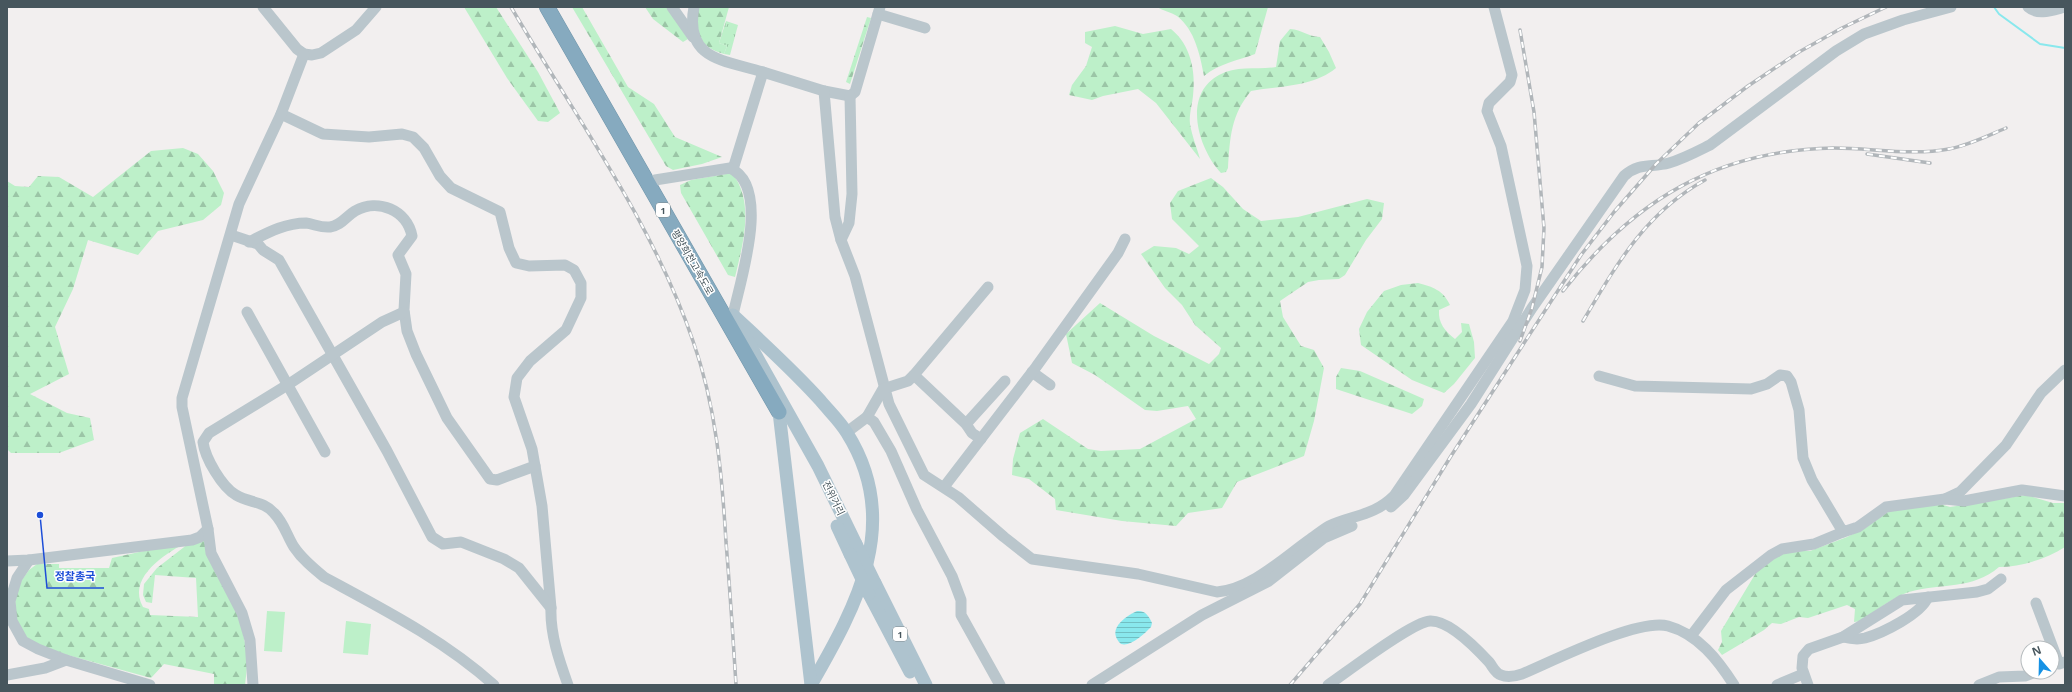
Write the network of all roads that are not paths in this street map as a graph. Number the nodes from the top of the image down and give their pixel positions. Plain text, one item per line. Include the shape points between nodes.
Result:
1 (263, 7) edge
2 (376, 7) edge
3 (547, 7) edge
4 (554, 7) edge
5 (672, 7) edge
6 (694, 7) edge
7 (1494, 7) edge
8 (1951, 7) edge
9 (2028, 7) edge
10 (2065, 7) edge
11 (879, 11) edge
12 (925, 28) dead end
13 (695, 39) junction
14 (304, 54) junction
15 (763, 72) junction
16 (824, 91) junction
17 (850, 96) junction
18 (281, 114) junction
19 (734, 169) junction
20 (655, 180) junction
21 (231, 236) junction
22 (1125, 239) dead end
23 (841, 240) junction
24 (249, 242) junction
25 (988, 287) dead end
26 (247, 312) dead end
27 (404, 312) junction
28 (733, 315) junction
29 (332, 355) junction
30 (2065, 370) edge
31 (1032, 372) junction
32 (914, 375) junction
33 (1599, 376) dead end
34 (1005, 381) dead end
35 (289, 384) junction
36 (1050, 385) dead end
37 (883, 388) junction
38 (779, 412) junction
39 (867, 417) junction
40 (966, 424) junction
41 (847, 432) junction
42 (981, 439) junction
43 (325, 452) dead end
44 (535, 466) junction
45 (944, 488) junction
46 (2065, 496) edge
47 (1945, 499) junction
48 (208, 529) junction
49 (1843, 532) junction
50 (853, 549) junction
51 (29, 560) junction
52 (7, 561) edge
53 (2001, 579) dead end
54 (872, 588) junction
55 (1217, 592) junction
56 (1928, 597) junction
57 (2036, 603) dead end
58 (1222, 604) junction
59 (551, 608) junction
60 (1691, 636) junction
61 (1844, 637) junction
62 (2050, 640) edge
63 (66, 660) junction
64 (1803, 674) junction
65 (7, 675) edge
66 (2027, 681) edge
67 (150, 685) edge
68 (253, 685) edge
69 (494, 685) edge
70 (568, 685) edge
71 (811, 685) edge
72 (916, 685) edge
73 (926, 685) edge
74 (1000, 685) edge
75 (1092, 685) edge
76 (1328, 685) edge
77 (1734, 685) edge
78 (1777, 685) edge
79 (1808, 685) edge
80 (1979, 685) edge

1 - 14 street
2 - 14 street via 356,30 321,53
3 - 38 highway, 평양희천고속도로 / 1
4 - 20 highway, 평양희천고속도로 / 1
5 - 13 street
6 - 13 street via 691,25
7 - 55 street via 1512,75 1510,82 1488,103 1487,111 1501,146 1528,266 1525,290 1513,321 1394,496 1384,506 1327,527 1248,583 1226,592
8 - 58 street via 1864,34 1836,51 1710,145 1687,157 1667,163 1632,168 1532,308 1471,404 1404,495 1384,513 1324,538 1268,581
9 - 10 street via 2039,12
11 - 12 street
11 - 17 street via 855,92
13 - 15 street via 701,50 714,57
14 - 18 street
15 - 16 street
15 - 19 street
16 - 17 street
16 - 23 street via 835,217
17 - 23 street via 852,194 849,223
18 - 21 street via 239,204
18 - 44 street via 323,134 369,137 402,134 413,137 424,148 440,176 451,188 500,212 509,248 516,263 529,266 565,265 574,270 581,283 581,298 575,314 566,330 530,361 517,378 514,397 532,449
19 - 20 street via 707,170
19 - 28 street via 744,179 752,206 747,252
20 - 28 highway, 평양희천고속도로 / 1
21 - 24 street
21 - 48 street via 182,398
22 - 31 street via 1118,253
23 - 37 street via 855,276
24 - 27 street via 278,228 308,223 316,227 329,227 341,224 356,211 377,206 392,208 403,217 412,236 398,255 406,274
24 - 29 street via 258,244 279,260
25 - 32 street
26 - 35 street
27 - 29 street via 382,322
27 - 44 street via 407,331 416,354 447,418 483,472 490,479 497,480
28 - 41 main road via 795,373
28 - 50 main road, 전위거리 / 1 via 814,459
29 - 35 street
29 - 59 street via 387,450 432,537 444,544 461,542 504,559 519,568
30 - 47 street via 2041,393 2006,445 1960,492
31 - 36 street
31 - 42 street
32 - 37 street via 908,381
32 - 40 street
33 - 49 street via 1635,386 1751,389 1767,384 1780,375 1787,376 1799,410 1803,458 1812,480
34 - 40 street
35 - 43 street
35 - 69 street via 209,433 203,442 212,466 236,495 265,504 283,523 293,546 309,565 324,577 431,637 476,668
37 - 39 street
37 - 45 street via 924,475
38 - 50 main road, 전위거리 / 1
38 - 71 main road
39 - 41 street
39 - 74 street via 874,422 891,451 917,510 952,576 961,600 961,615
40 - 42 street via 972,433
41 - 71 main road via 866,472 874,508 874,530 859,590 837,638
42 - 45 street
44 - 59 street via 542,506
45 - 55 street via 1032,559 1138,574
46 - 47 street via 2022,490 1964,501
47 - 49 street via 1886,508 1858,527
48 - 51 street via 200,537 192,540
48 - 68 street via 211,553 242,613 250,640
49 - 60 street via 1814,544 1782,549 1771,555 1726,590
50 - 54 main road, 전위거리 / 1, bridge
51 - 52 street
51 - 63 street via 17,578 13,590 10,601 12,621 23,641
53 - 56 street via 1988,589 1977,592
54 - 72 main road, 전위거리 / 1
54 - 73 main road, 전위거리 / 1
55 - 58 street
56 - 61 street via 1902,600
56 - 61 street via 1920,609 1898,623 1864,638
57 - 62 street
58 - 75 street via 1202,614
59 - 70 street via 558,657
60 - 76 street via 1667,626 1650,624 1596,642 1510,677 1496,672 1460,635 1445,625 1430,621 1406,632
60 - 77 street via 1720,662
61 - 64 street via 1809,650 1803,656
63 - 65 street via 45,668
63 - 67 street
64 - 78 street
64 - 79 street
66 - 80 street via 1999,677

